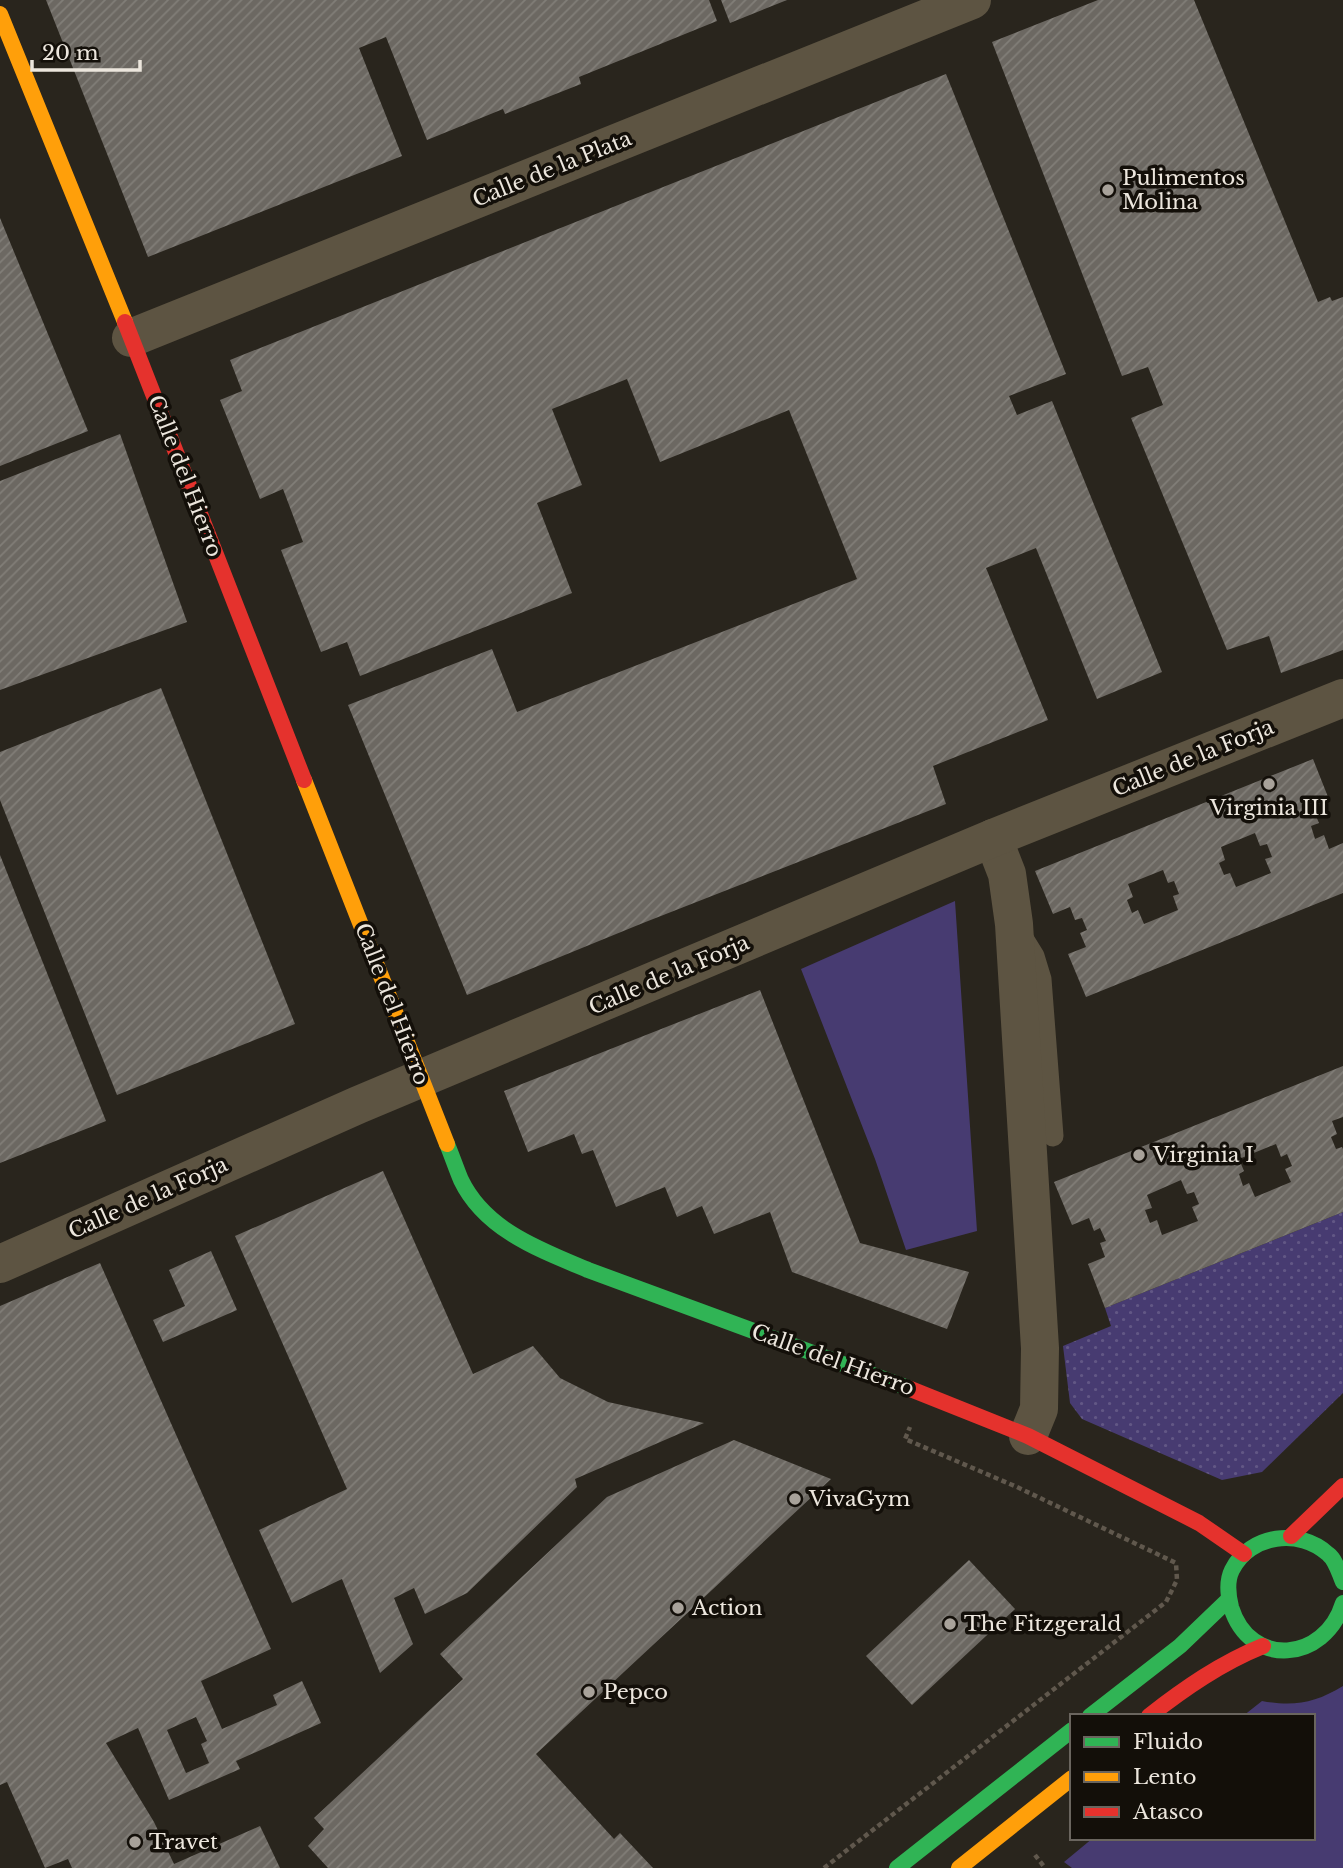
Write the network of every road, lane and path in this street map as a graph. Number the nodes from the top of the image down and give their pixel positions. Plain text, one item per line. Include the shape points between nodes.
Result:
1 (972, 0) edge
2 (0, 14) edge
3 (131, 338) junction
4 (1343, 698) edge
5 (993, 838) junction
6 (1014, 925) junction
7 (420, 1079) junction
8 (1053, 1136) dead end
9 (0, 1264) edge
10 (1028, 1436) junction
11 (905, 1439) dead end
12 (1343, 1486) edge
13 (1291, 1536) junction
14 (1244, 1554) junction
15 (1340, 1562) edge
16 (1343, 1582) edge
17 (1228, 1599) junction
18 (1341, 1617) edge
19 (1263, 1646) junction
20 (1093, 1714) edge
21 (1152, 1714) edge
22 (1070, 1732) edge
23 (1070, 1780) edge
24 (1034, 1855) dead end
25 (824, 1868) edge
26 (897, 1868) edge
27 (959, 1868) edge
28 (1045, 1868) edge

1 - 3 street, Calle de la Plata
2 - 3 street, Calle del Hierro
3 - 7 street, Calle del Hierro
4 - 5 street, Calle de la Forja
5 - 6 street via 1007,874
5 - 7 street, Calle de la Forja
6 - 8 lane via 1034,956 1041,979
6 - 10 street via 1040,1348 1039,1409
7 - 9 street, Calle de la Forja
7 - 10 street, Calle del Hierro via 462,1182 502,1229 588,1270
10 - 14 street, Calle del Hierro via 1199,1523
11 - 25 path via 1177,1563 1177,1580 1166,1602
12 - 13 street
13 - 14 street via 1271,1538
13 - 15 street via 1318,1544
14 - 17 street via 1233,1569
15 - 16 street
17 - 19 street via 1240,1627
17 - 20 street via 1183,1643
18 - 19 street via 1322,1639 1302,1649 1280,1651
19 - 21 street via 1193,1681
22 - 26 street
23 - 27 street
24 - 28 path

